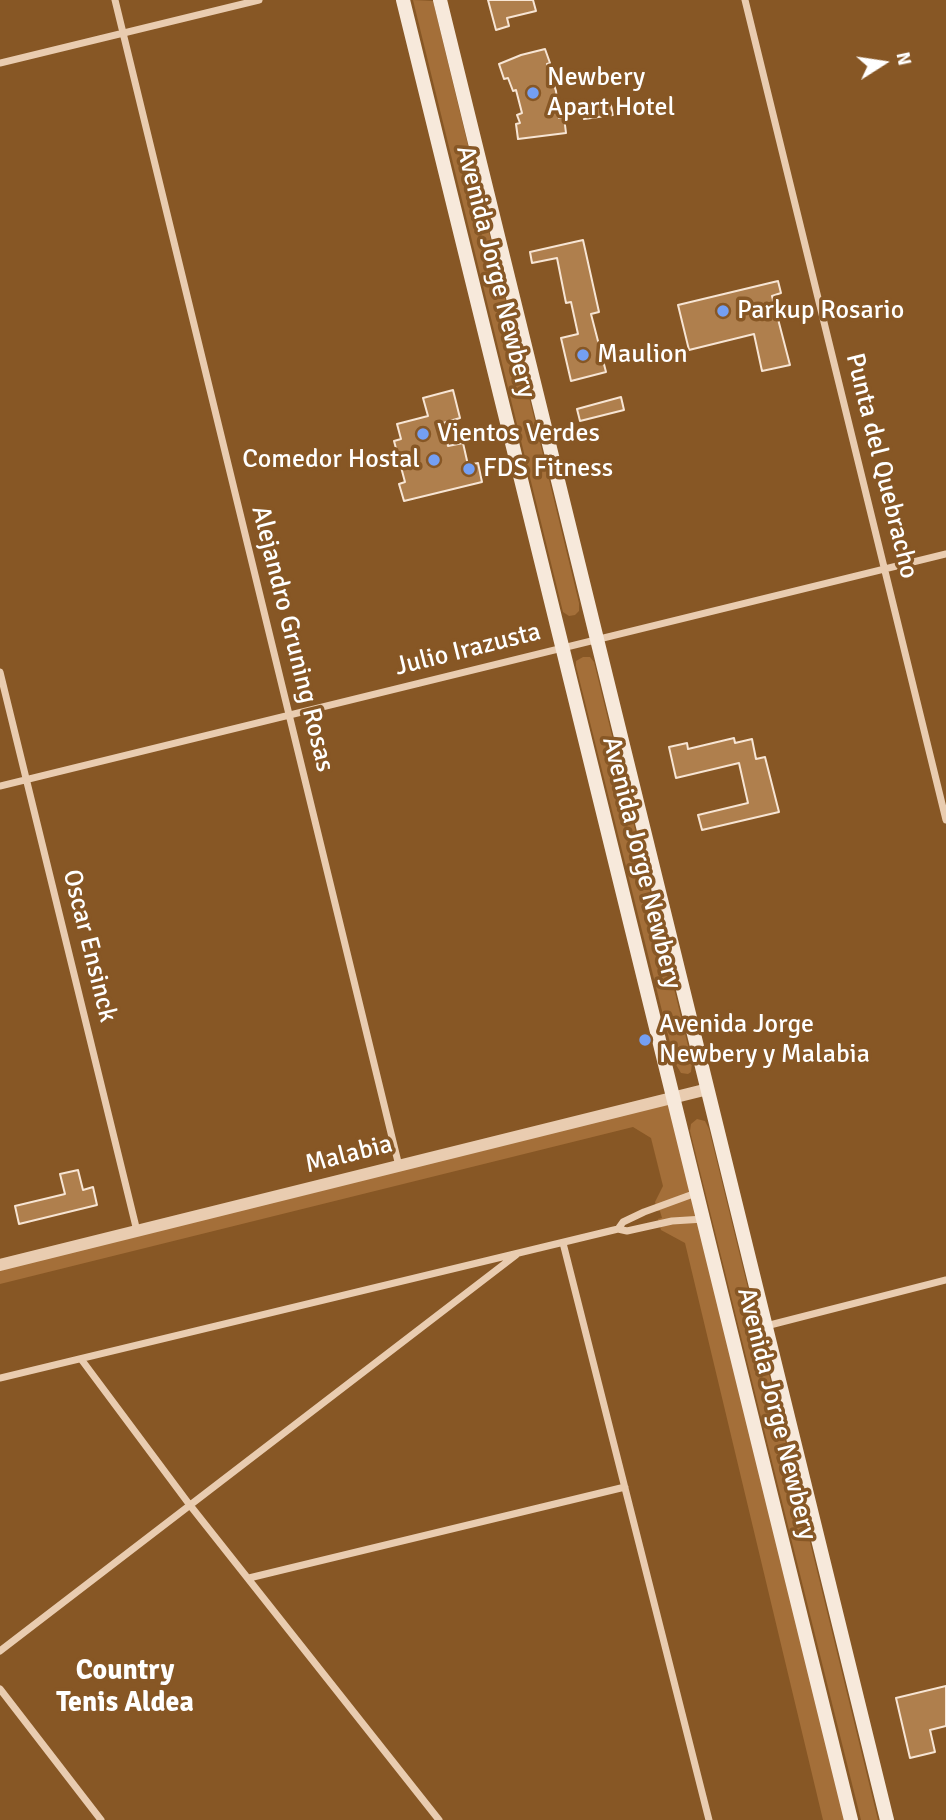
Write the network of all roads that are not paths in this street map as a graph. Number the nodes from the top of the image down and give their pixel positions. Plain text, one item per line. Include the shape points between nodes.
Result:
1 (115, 0) edge
2 (259, 0) edge
3 (403, 0) edge
4 (440, 0) edge
5 (745, 0) edge
6 (123, 33) junction
7 (0, 63) edge
8 (946, 554) edge
9 (884, 569) junction
10 (598, 639) junction
11 (562, 648) junction
12 (0, 672) edge
13 (289, 715) junction
14 (26, 780) junction
15 (0, 786) edge
16 (946, 820) edge
17 (708, 1088) junction
18 (673, 1097) junction
19 (398, 1166) junction
20 (697, 1193) junction
21 (704, 1220) junction
22 (618, 1229) junction
23 (137, 1231) junction
24 (563, 1243) junction
25 (519, 1253) junction
26 (0, 1265) edge
27 (946, 1280) edge
28 (766, 1326) junction
29 (81, 1359) junction
30 (0, 1378) edge
31 (625, 1487) junction
32 (189, 1504) junction
33 (249, 1578) junction
34 (0, 1651) edge
35 (0, 1689) edge
36 (101, 1820) edge
37 (439, 1820) edge
38 (709, 1820) edge
39 (851, 1820) edge
40 (887, 1820) edge

1 - 6 street, Alejandro Gruning Rosas
2 - 6 street
3 - 11 main road, Avenida Jorge Newbery
4 - 10 main road, Avenida Jorge Newbery
5 - 9 street, Punta del Quebracho
6 - 7 street
6 - 13 street, Alejandro Gruning Rosas
8 - 9 street, Julio Irazusta
9 - 10 street, Julio Irazusta
9 - 16 street, Punta del Quebracho
10 - 11 street, Julio Irazusta
10 - 17 main road, Avenida Jorge Newbery
11 - 13 street, Julio Irazusta
11 - 18 main road, Avenida Jorge Newbery
12 - 14 street, Oscar Ensinck
13 - 14 street, Julio Irazusta
13 - 19 street, Alejandro Gruning Rosas
14 - 15 street, Julio Irazusta
14 - 23 street, Oscar Ensinck
17 - 18 street, Malabia
17 - 28 main road, Avenida Jorge Newbery
18 - 19 street, Malabia
18 - 20 main road, Avenida Jorge Newbery
19 - 23 street, Malabia
20 - 21 main road, Avenida Jorge Newbery
20 - 22 street via 644,1212
21 - 22 street
21 - 39 main road, Avenida Jorge Newbery
22 - 24 street
23 - 26 street, Malabia
24 - 25 street
24 - 31 street
25 - 29 street
25 - 32 street
27 - 28 street
28 - 40 main road, Avenida Jorge Newbery
29 - 30 street
29 - 32 street
31 - 33 street
31 - 38 street
32 - 33 street
32 - 34 street
33 - 37 street
35 - 36 street

